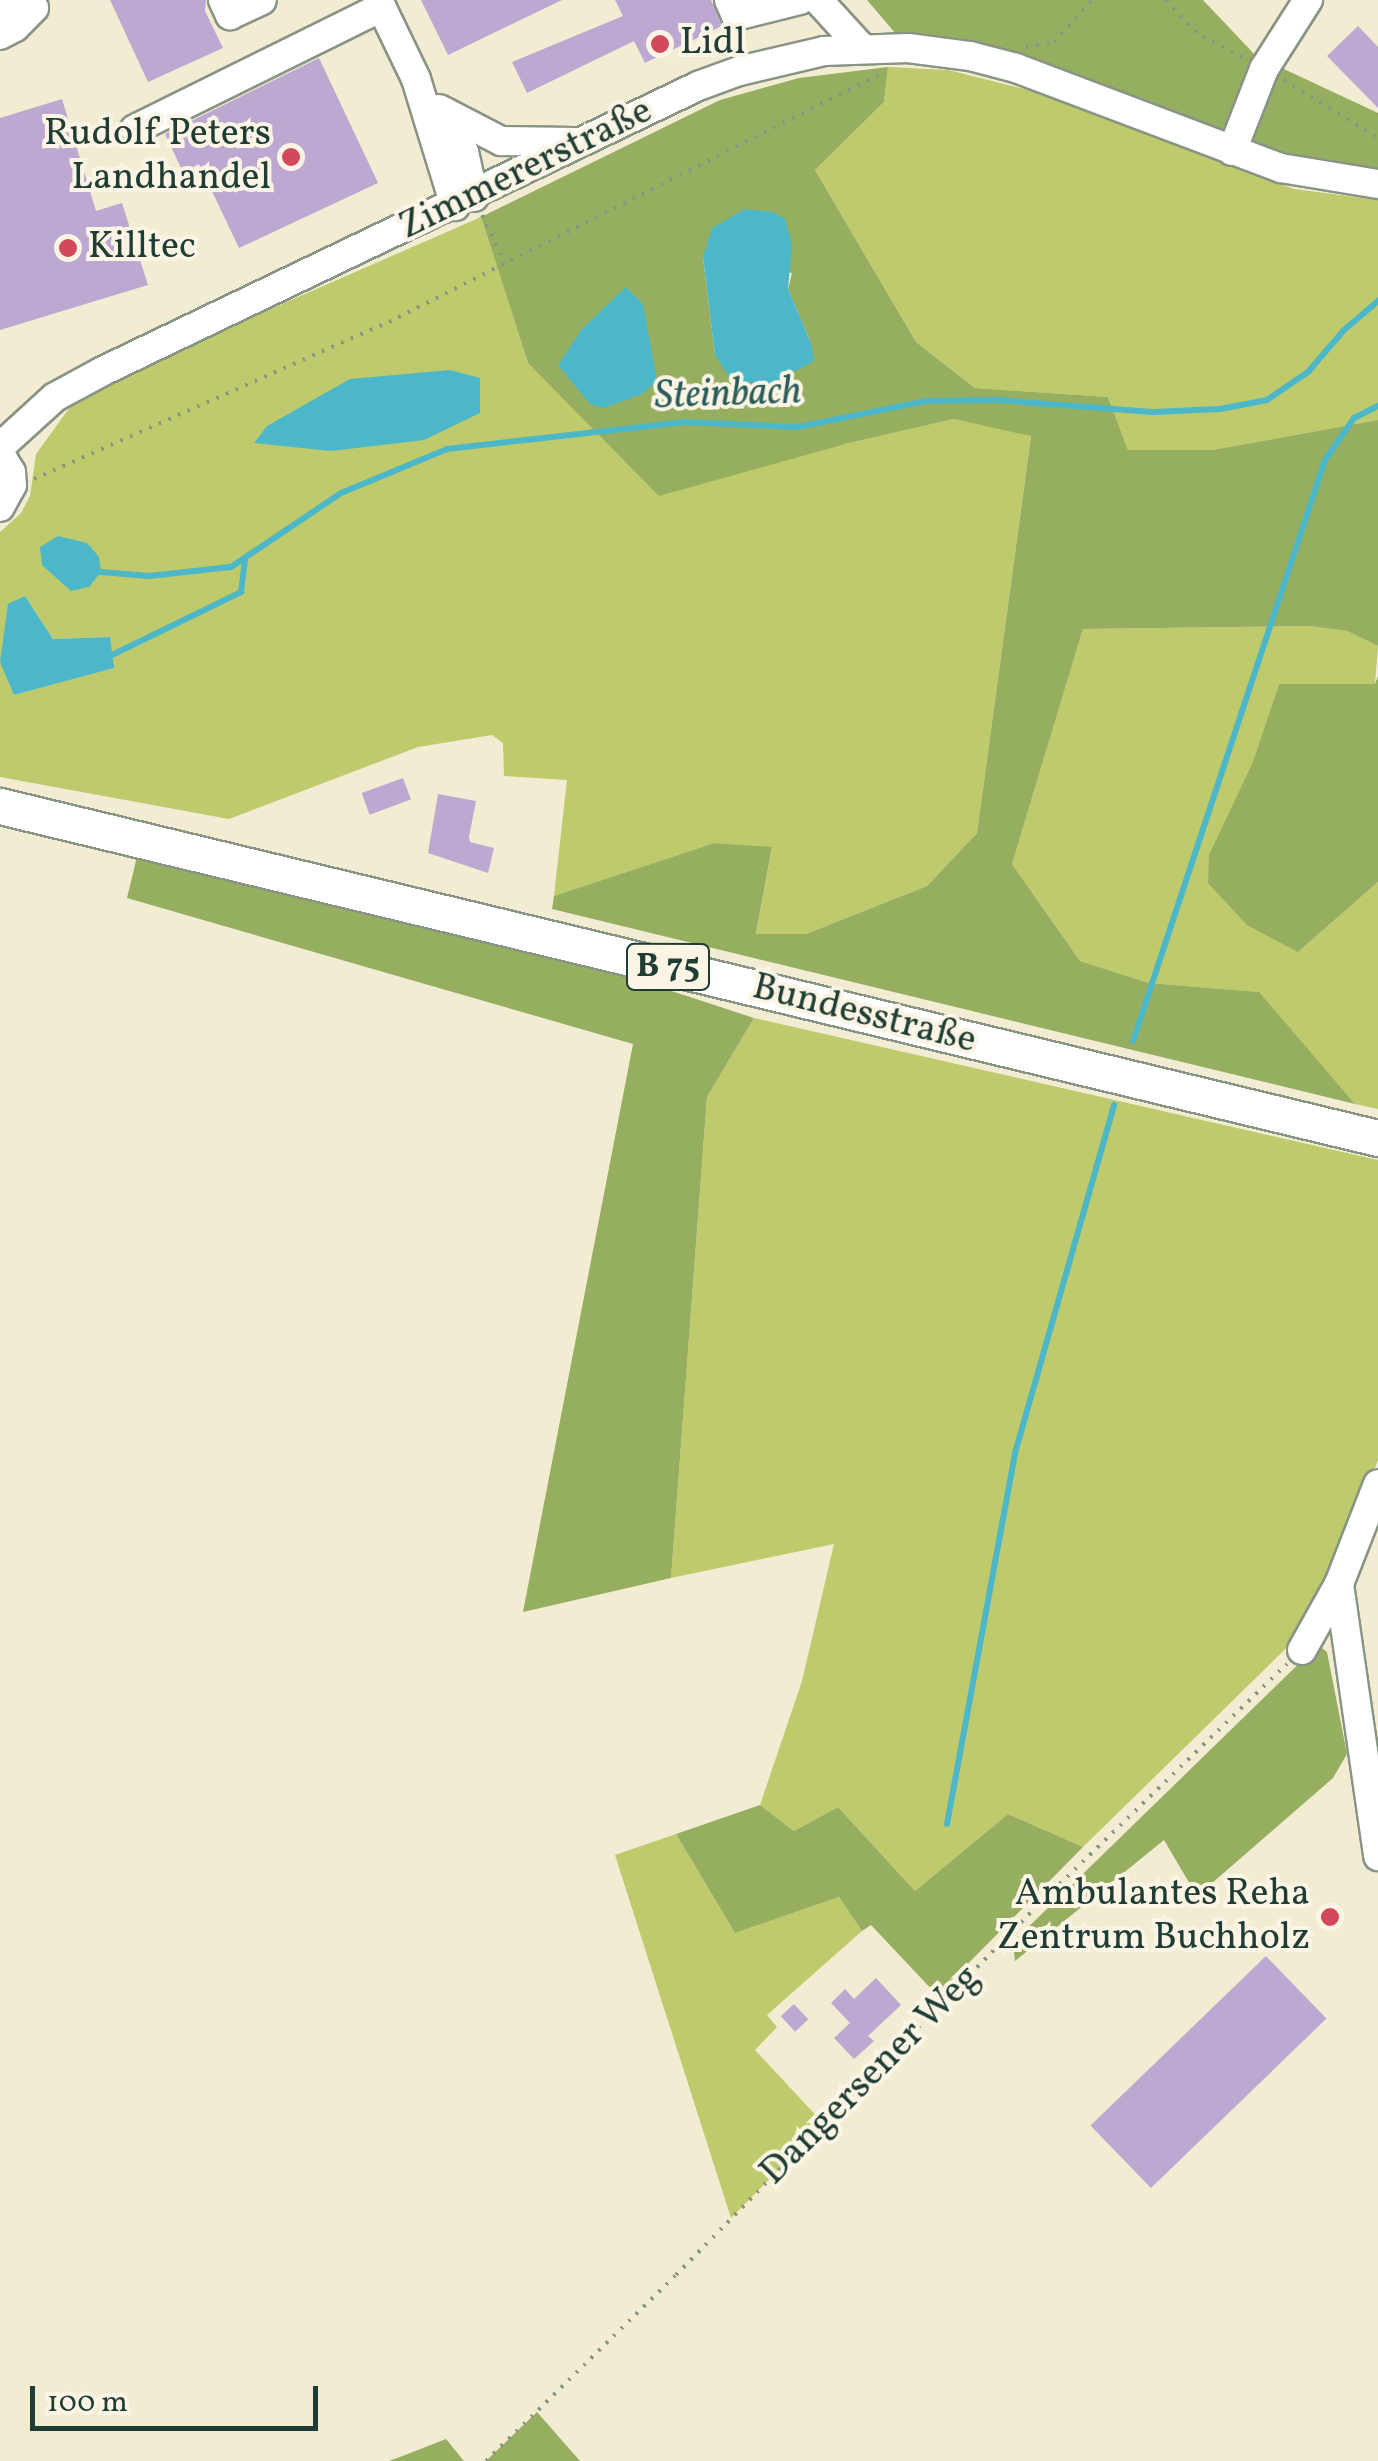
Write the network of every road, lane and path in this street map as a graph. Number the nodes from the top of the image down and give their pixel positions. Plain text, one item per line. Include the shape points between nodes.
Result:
1 (223, 0) edge
2 (262, 0) edge
3 (729, 0) edge
4 (800, 0) edge
5 (818, 0) edge
6 (1092, 0) edge
7 (1166, 0) edge
8 (1308, 0) edge
9 (380, 4) edge
10 (862, 48) junction
11 (1020, 48) dead end
12 (895, 67) dead end
13 (1264, 69) junction
14 (416, 79) junction
15 (440, 109) junction
16 (135, 129) dead end
17 (1378, 138) edge
18 (585, 142) junction
19 (1232, 151) junction
20 (1378, 184) edge
21 (465, 201) junction
22 (506, 264) junction
23 (0, 451) edge
24 (25, 484) dead end
25 (0, 507) edge
26 (0, 806) edge
27 (1378, 1138) edge
28 (1378, 1484) edge
29 (1338, 1584) junction
30 (1294, 1657) joint
31 (1378, 1856) edge
32 (486, 2461) edge

1 - 2 street via 230,15
3 - 4 street via 736,16
5 - 10 street
6 - 11 path via 1054,42
7 - 13 path via 1194,31
8 - 13 street
9 - 14 street
9 - 16 street
10 - 18 street, Zimmererstraße via 739,71
10 - 19 street, Zimmererstraße via 970,56 1016,68
12 - 22 path
13 - 17 path
13 - 19 street
14 - 15 street
14 - 21 street
15 - 18 street via 501,141
15 - 21 street via 464,152
18 - 21 street, Zimmererstraße
19 - 20 street, Zimmererstraße via 1323,178
21 - 22 path
21 - 23 street, Zimmererstraße via 55,396
22 - 24 path
23 - 25 street, Zimmererstraße via 12,485
26 - 27 main road, Bundesstraße / B 75
28 - 29 street
29 - 30 street
29 - 31 street
30 - 32 path, Dangersener Weg

